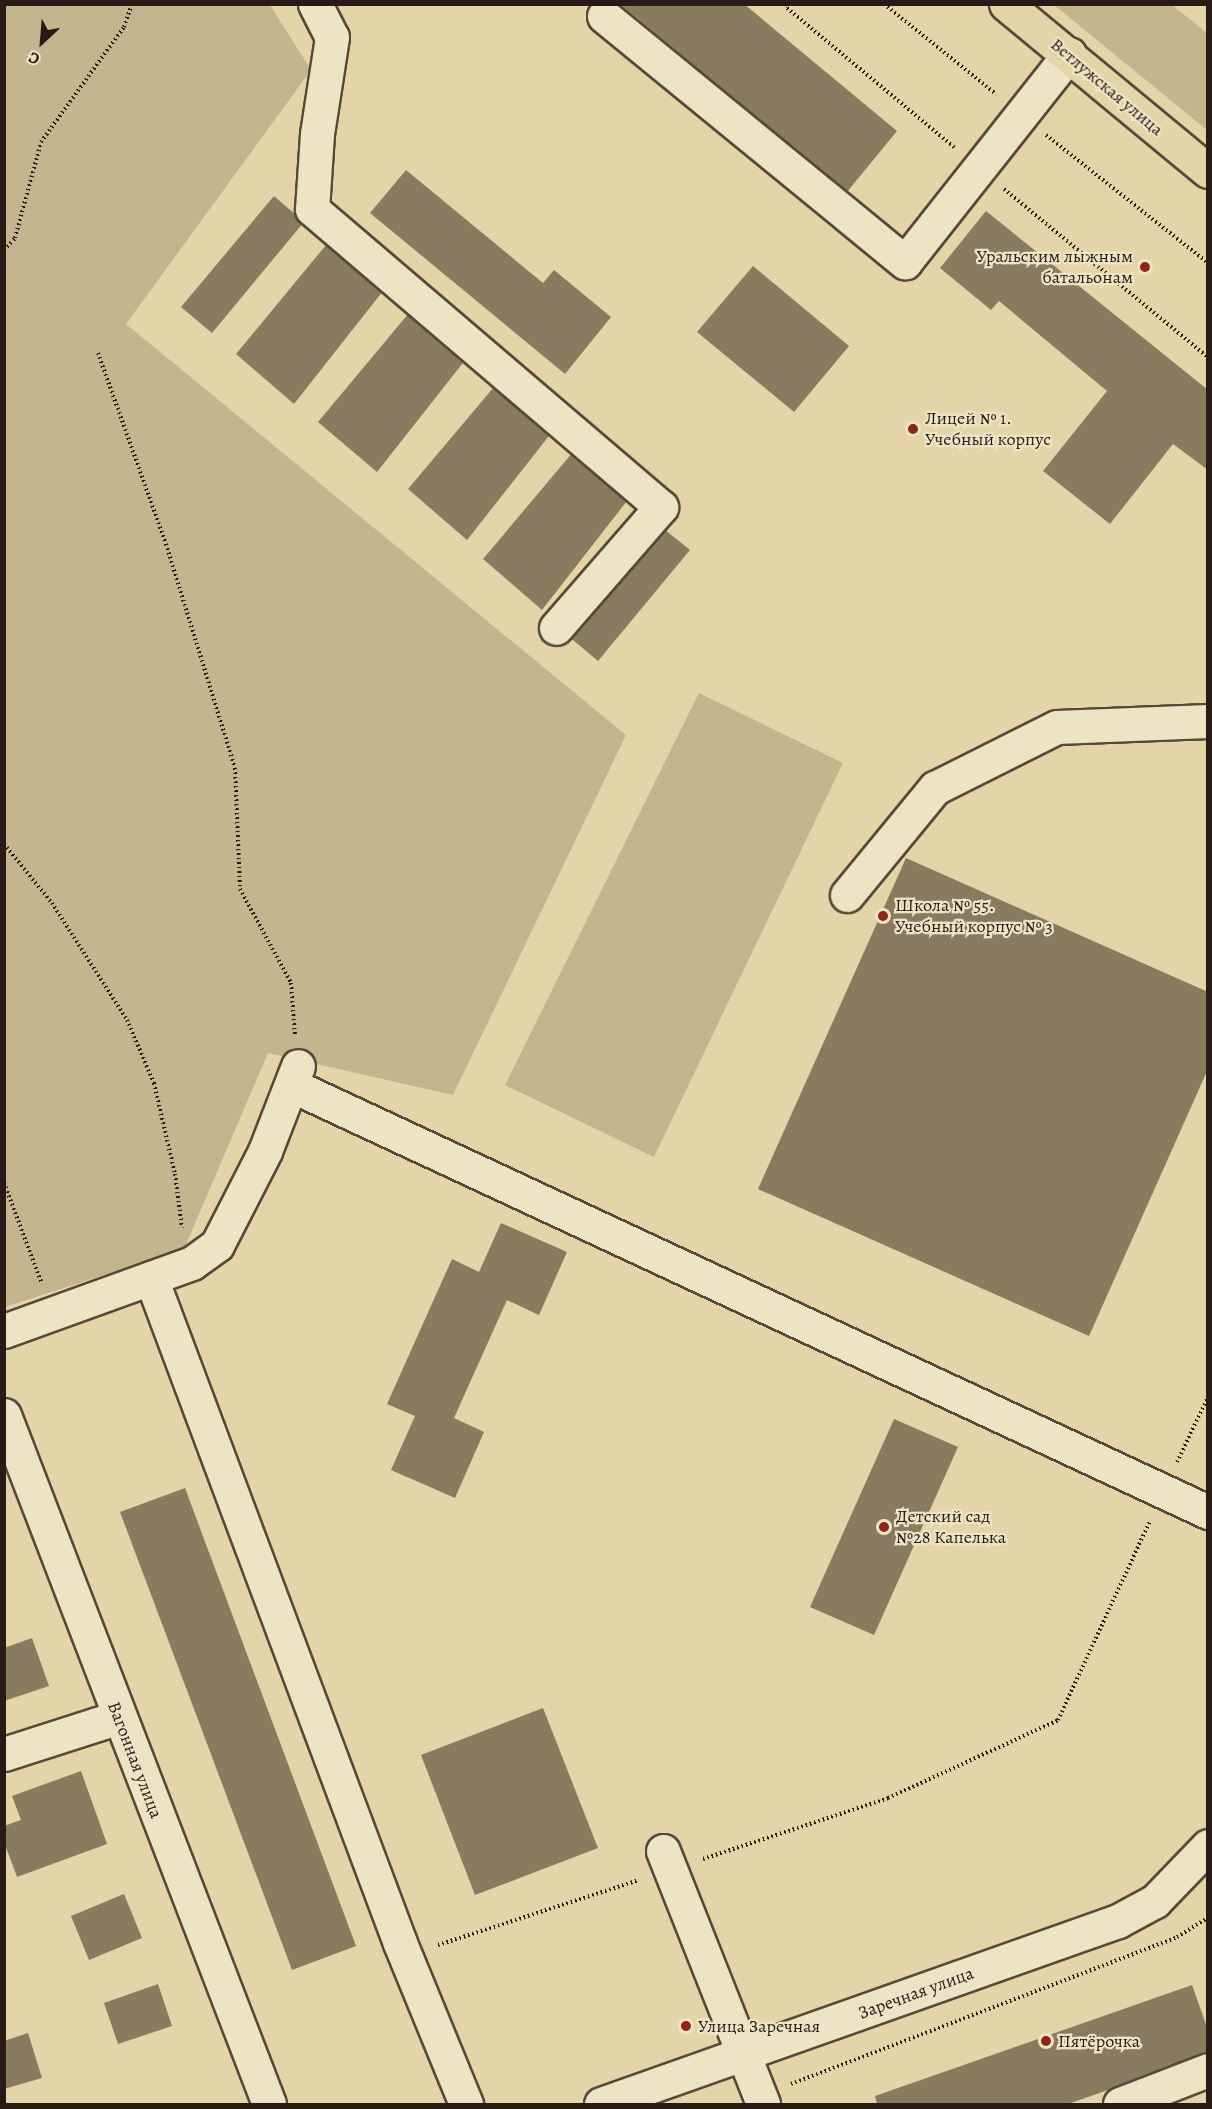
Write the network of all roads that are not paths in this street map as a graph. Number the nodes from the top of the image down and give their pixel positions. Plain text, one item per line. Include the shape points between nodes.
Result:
1 (315, 4) edge
2 (1006, 4) edge
3 (604, 16) dead end
4 (1069, 54) junction
5 (1208, 171) edge
6 (556, 628) dead end
7 (1208, 721) edge
8 (847, 895) dead end
9 (151, 1278) junction
10 (4, 1331) edge
11 (4, 1415) edge
12 (1208, 1512) edge
13 (119, 1717) junction
14 (4, 1754) edge
15 (667, 1860) road end
16 (1200, 1864) edge
17 (743, 2055) junction
18 (1208, 2070) edge
19 (761, 2100) edge
20 (269, 2104) edge
21 (466, 2104) edge
22 (601, 2104) edge
23 (1120, 2104) edge

1 - 6 street via 332,37 317,134 312,209 661,507
2 - 4 main road, Ветлужская улица
3 - 4 street via 905,262
4 - 5 main road, Ветлужская улица
7 - 8 street via 1057,727 935,788
9 - 10 street
9 - 12 street via 187,1264 217,1245 265,1151 294,1075
9 - 21 street via 400,1943
11 - 13 street, Вагонная улица
13 - 14 street
13 - 20 street, Вагонная улица
15 - 17 street
16 - 17 street, Заречная улица via 1155,1901 1118,1921
17 - 19 street
17 - 22 street, Заречная улица
18 - 23 street

